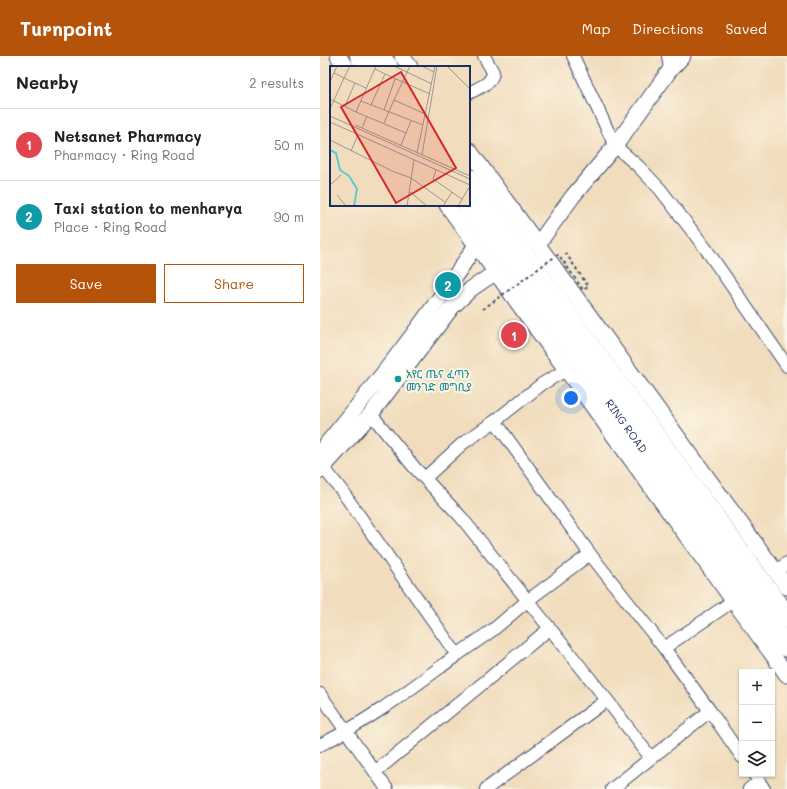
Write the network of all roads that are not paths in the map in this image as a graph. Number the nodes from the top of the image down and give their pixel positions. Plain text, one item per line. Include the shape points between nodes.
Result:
1 (338, 56) edge
2 (360, 56) edge
3 (380, 56) edge
4 (402, 56) edge
5 (484, 56) edge
6 (573, 56) edge
7 (683, 56) edge
8 (669, 63) edge
9 (345, 66) edge
10 (367, 66) edge
11 (387, 66) edge
12 (409, 66) edge
13 (470, 92) edge
14 (615, 146) junction
15 (470, 151) edge
16 (470, 180) edge
17 (448, 206) edge
18 (469, 206) edge
19 (538, 244) junction
20 (476, 245) junction
21 (496, 272) junction
22 (787, 366) edge
23 (566, 370) junction
24 (372, 414) junction
25 (495, 421) junction
26 (320, 452) edge
27 (322, 469) edge
28 (425, 478) junction
29 (590, 554) junction
30 (781, 567) edge
31 (787, 587) edge
32 (527, 601) junction
33 (733, 601) junction
34 (787, 617) edge
35 (549, 628) junction
36 (787, 647) edge
37 (664, 648) junction
38 (457, 655) junction
39 (787, 675) edge
40 (320, 694) edge
41 (607, 700) junction
42 (710, 711) junction
43 (347, 732) junction
44 (320, 745) edge
45 (739, 753) edge
46 (651, 758) junction
47 (375, 772) junction
48 (387, 789) edge
49 (486, 789) edge
50 (612, 789) edge

1 - 9 street
2 - 10 highway
3 - 11 highway
4 - 12 street
5 - 13 street via 493,72 491,79
6 - 14 street
7 - 8 street
8 - 14 street
14 - 19 street
14 - 22 street via 660,189 706,249
15 - 19 street
16 - 34 highway, RING ROAD
17 - 20 street
18 - 36 highway, RING ROAD
19 - 30 street
20 - 21 street
20 - 26 street via 451,284 364,399
21 - 23 street
21 - 24 street via 471,289 452,307
23 - 25 street via 536,389
23 - 33 street
24 - 27 street
24 - 28 street
25 - 28 street via 462,444
25 - 29 street
27 - 38 street via 342,491
28 - 32 street via 461,517
29 - 32 street
29 - 37 street
30 - 31 street
32 - 35 street
32 - 38 street via 494,629
33 - 37 street
33 - 39 street
35 - 41 street
35 - 47 street
37 - 42 street
38 - 43 street
40 - 43 street
41 - 46 street
41 - 49 street
42 - 45 street
42 - 46 street
43 - 44 street
43 - 47 street
46 - 50 street
47 - 48 street

